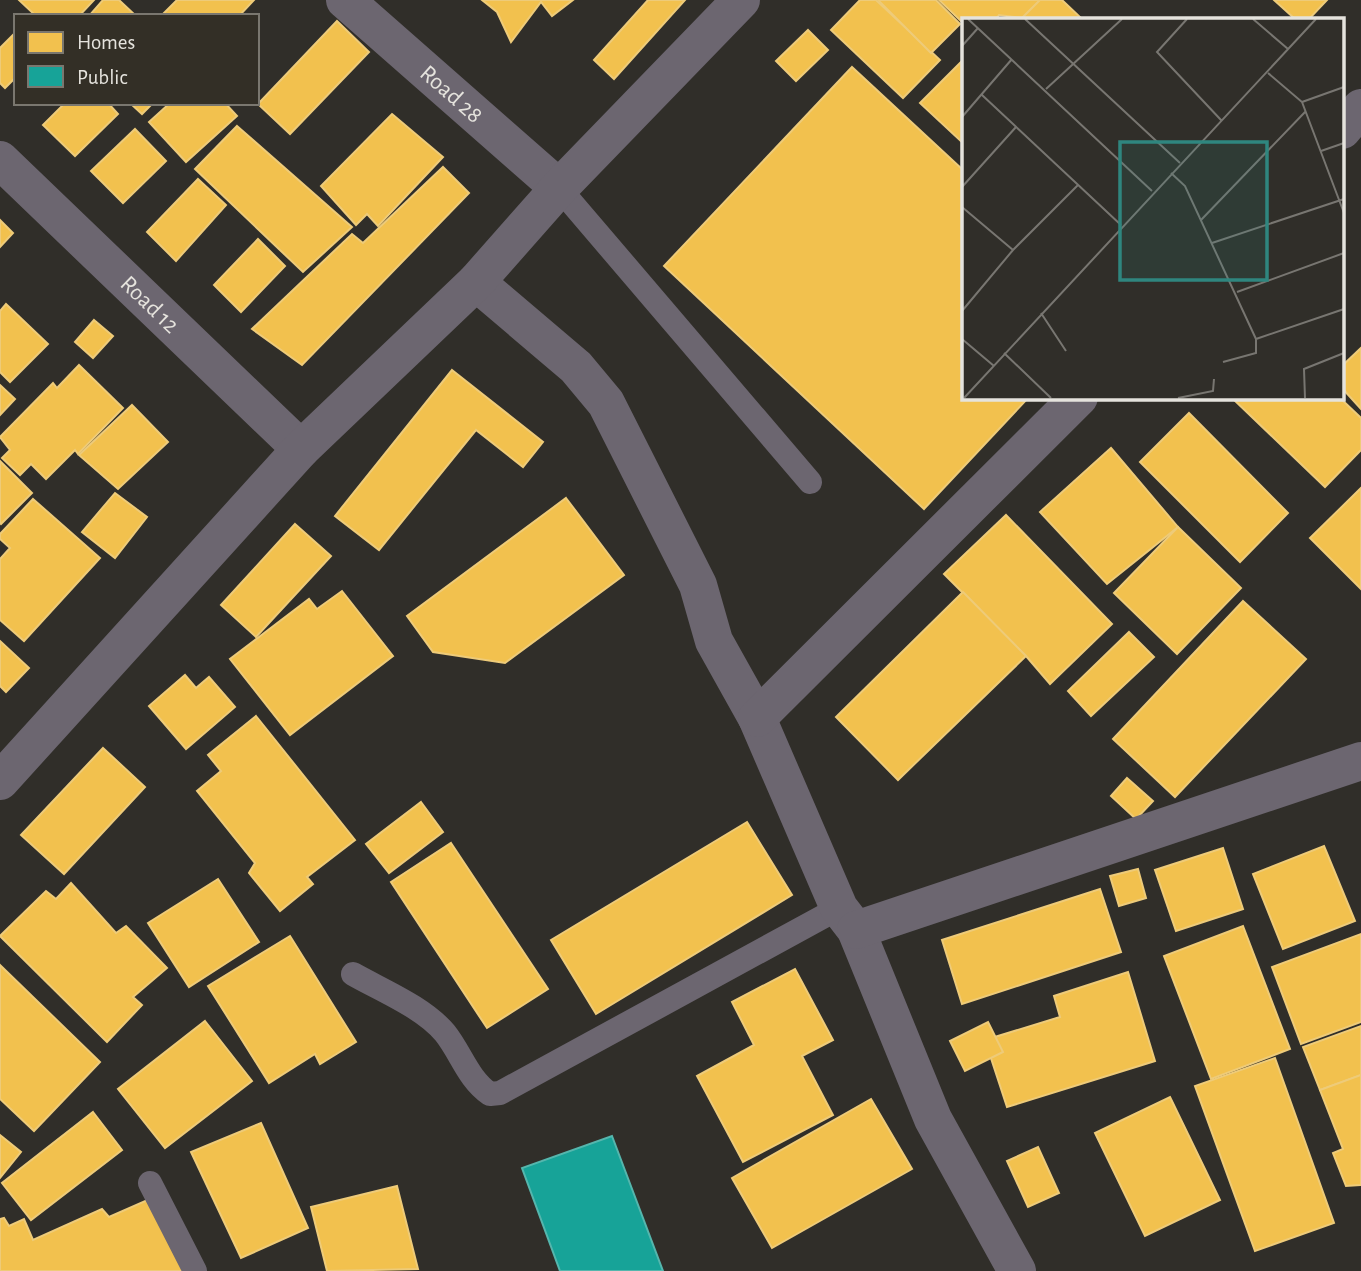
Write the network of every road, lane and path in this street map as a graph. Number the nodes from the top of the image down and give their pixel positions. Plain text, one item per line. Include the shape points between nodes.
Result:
1 (345, 0) edge
2 (741, 0) edge
3 (1361, 108) edge
4 (1344, 128) edge
5 (0, 160) edge
6 (559, 188) junction
7 (476, 282) junction
8 (1077, 399) edge
9 (301, 449) junction
10 (810, 482) dead end
11 (757, 718) junction
12 (1361, 761) edge
13 (6, 763) edge
14 (848, 919) junction
15 (353, 974) dead end
16 (150, 1182) dead end
17 (195, 1271) edge
18 (1017, 1271) edge

1 - 6 street, Road 28
2 - 6 street
3 - 4 street
5 - 9 street, Road 12
6 - 7 street
6 - 10 lane
7 - 9 street
7 - 11 street via 576,368 606,403 698,585 714,641
8 - 11 street
9 - 13 street
11 - 14 street
12 - 14 street
14 - 15 lane via 500,1093 490,1094 478,1086 445,1033 429,1018
14 - 18 street via 933,1119
16 - 17 lane

